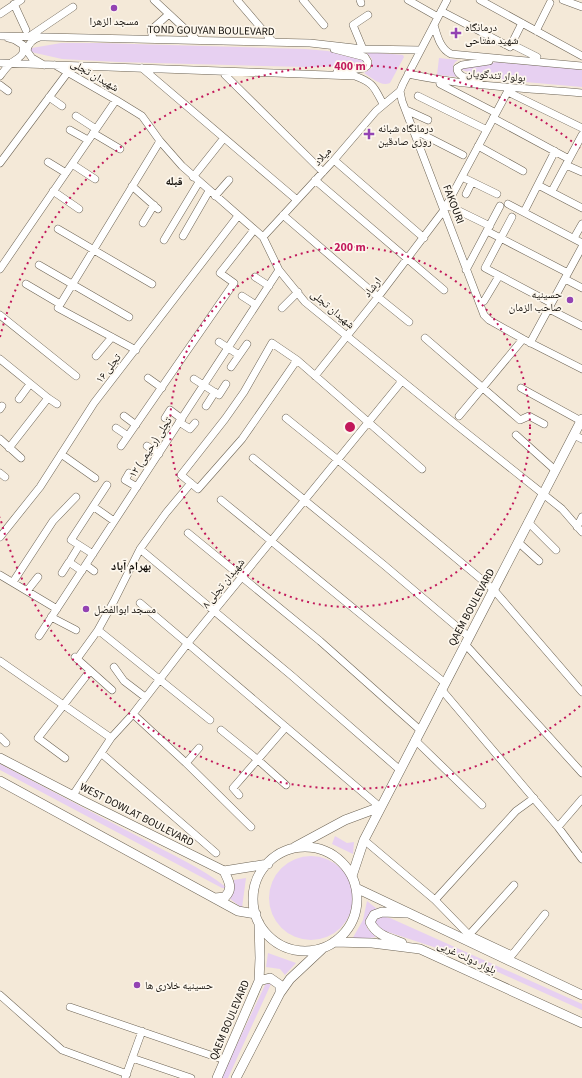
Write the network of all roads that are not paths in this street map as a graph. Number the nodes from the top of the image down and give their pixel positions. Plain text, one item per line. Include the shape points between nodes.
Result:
1 (21, 0) edge
2 (154, 0) edge
3 (303, 0) edge
4 (408, 0) edge
5 (446, 0) edge
6 (480, 0) edge
7 (241, 1) edge
8 (567, 1) edge
9 (550, 3) dead end
10 (14, 4) junction
11 (73, 7) dead end
12 (582, 7) edge
13 (0, 14) edge
14 (169, 14) junction
15 (439, 14) junction
16 (368, 15) dead end
17 (522, 23) junction
18 (324, 25) dead end
19 (434, 25) junction
20 (536, 30) junction
21 (28, 33) junction
22 (0, 36) edge
23 (44, 37) junction
24 (153, 39) junction
25 (197, 40) junction
26 (274, 42) junction
27 (310, 43) junction
28 (510, 46) junction
29 (363, 49) junction
30 (420, 50) junction
31 (537, 57) dead end
32 (499, 59) junction
33 (581, 62) edge
34 (0, 63) edge
35 (10, 64) junction
36 (45, 65) junction
37 (55, 65) junction
38 (142, 68) junction
39 (68, 72) junction
40 (408, 74) junction
41 (225, 75) dead end
42 (318, 75) junction
43 (0, 76) edge
44 (439, 80) junction
45 (0, 85) edge
46 (496, 86) junction
47 (509, 89) junction
48 (8, 91) dead end
49 (400, 91) junction
50 (582, 93) edge
51 (418, 96) dead end
52 (49, 97) junction
53 (116, 100) junction
54 (383, 104) junction
55 (62, 106) dead end
56 (406, 110) junction
57 (76, 116) dead end
58 (495, 116) junction
59 (428, 120) dead end
60 (70, 130) dead end
61 (414, 130) junction
62 (487, 130) junction
63 (95, 131) junction
64 (582, 134) edge
65 (224, 138) junction
66 (88, 140) junction
67 (160, 141) junction
68 (478, 146) junction
69 (120, 149) dead end
70 (555, 151) junction
71 (463, 155) dead end
72 (334, 160) junction
73 (48, 162) dead end
74 (568, 162) junction
75 (0, 163) edge
76 (72, 164) junction
77 (523, 171) dead end
78 (323, 172) junction
79 (582, 172) edge
80 (66, 173) junction
81 (462, 177) junction
82 (95, 178) dead end
83 (196, 179) junction
84 (229, 180) dead end
85 (315, 180) junction
86 (472, 182) junction
87 (538, 184) junction
88 (132, 186) junction
89 (209, 190) junction
90 (53, 191) junction
91 (552, 192) junction
92 (466, 194) dead end
93 (497, 194) dead end
94 (216, 196) junction
95 (297, 200) junction
96 (508, 204) dead end
97 (500, 206) dead end
98 (446, 207) junction
99 (79, 208) dead end
100 (582, 208) edge
101 (524, 212) junction
102 (283, 215) junction
103 (238, 216) junction
104 (512, 217) dead end
105 (143, 222) dead end
106 (582, 224) edge
107 (488, 228) junction
108 (58, 229) dead end
109 (254, 230) junction
110 (183, 236) dead end
111 (263, 237) junction
112 (424, 238) junction
113 (574, 238) junction
114 (501, 239) junction
115 (164, 240) dead end
116 (582, 243) edge
117 (94, 250) junction
118 (581, 251) edge
119 (408, 259) junction
120 (39, 265) dead end
121 (0, 269) edge
122 (279, 270) junction
123 (466, 270) junction
124 (499, 276) junction
125 (566, 276) junction
126 (255, 277) dead end
127 (26, 284) dead end
128 (152, 284) dead end
129 (73, 285) junction
130 (269, 286) junction
131 (582, 288) edge
132 (444, 290) dead end
133 (298, 292) junction
134 (242, 296) dead end
135 (378, 297) junction
136 (484, 302) dead end
137 (256, 305) junction
138 (59, 306) junction
139 (550, 306) junction
140 (282, 308) dead end
141 (0, 315) edge
142 (129, 317) dead end
143 (582, 317) edge
144 (409, 322) dead end
145 (580, 325) edge
146 (347, 336) junction
147 (112, 337) junction
148 (425, 338) dead end
149 (523, 340) junction
150 (218, 342) dead end
151 (530, 343) junction
152 (247, 344) dead end
153 (228, 348) junction
154 (136, 350) junction
155 (239, 355) junction
156 (96, 356) dead end
157 (296, 360) junction
158 (1, 363) edge
159 (231, 366) dead end
160 (581, 367) edge
161 (76, 376) dead end
162 (315, 376) junction
163 (148, 378) dead end
164 (194, 379) dead end
165 (402, 381) junction
166 (30, 384) junction
167 (226, 384) dead end
168 (204, 385) junction
169 (162, 388) junction
170 (521, 388) dead end
171 (483, 389) junction
172 (217, 394) junction
173 (48, 398) junction
174 (19, 399) dead end
175 (57, 404) dead end
176 (206, 406) dead end
177 (124, 416) dead end
178 (459, 416) dead end
179 (165, 418) dead end
180 (286, 418) dead end
181 (181, 420) junction
182 (581, 420) edge
183 (369, 422) junction
184 (195, 423) dead end
185 (544, 424) dead end
186 (136, 425) junction
187 (116, 428) dead end
188 (516, 435) dead end
189 (574, 435) junction
190 (128, 436) junction
191 (0, 439) edge
192 (582, 439) edge
193 (121, 446) dead end
194 (147, 446) dead end
195 (9, 448) junction
196 (61, 454) junction
197 (159, 454) junction
198 (21, 458) dead end
199 (253, 458) dead end
200 (338, 460) junction
201 (422, 469) dead end
202 (555, 470) junction
203 (129, 473) dead end
204 (95, 478) dead end
205 (191, 483) junction
206 (107, 486) dead end
207 (137, 487) junction
208 (543, 493) junction
209 (76, 497) dead end
210 (221, 500) dead end
211 (305, 500) junction
212 (94, 507) junction
213 (582, 517) edge
214 (114, 521) junction
215 (528, 522) junction
216 (580, 530) edge
217 (188, 533) dead end
218 (0, 537) edge
219 (271, 541) junction
220 (518, 542) junction
221 (79, 546) junction
222 (140, 549) junction
223 (556, 550) dead end
224 (93, 554) junction
225 (71, 559) dead end
226 (539, 561) dead end
227 (84, 568) junction
228 (94, 571) dead end
229 (62, 573) dead end
230 (0, 575) edge
231 (38, 576) dead end
232 (243, 578) junction
233 (12, 582) junction
234 (493, 589) junction
235 (27, 591) junction
236 (140, 603) dead end
237 (57, 609) junction
238 (215, 611) junction
239 (51, 618) junction
240 (76, 630) dead end
241 (98, 630) junction
242 (39, 636) dead end
243 (467, 640) junction
244 (187, 644) junction
245 (0, 661) edge
246 (114, 667) dead end
247 (90, 671) junction
248 (160, 679) junction
249 (443, 686) junction
250 (112, 690) dead end
251 (582, 692) edge
252 (144, 697) junction
253 (63, 705) junction
254 (133, 714) junction
255 (210, 720) dead end
256 (286, 727) junction
257 (221, 730) dead end
258 (420, 730) junction
259 (0, 737) edge
260 (111, 738) junction
261 (415, 740) junction
262 (6, 743) dead end
263 (199, 748) dead end
264 (101, 753) junction
265 (0, 758) edge
266 (65, 758) dead end
267 (258, 760) junction
268 (186, 762) junction
269 (400, 770) junction
270 (582, 773) edge
271 (0, 781) edge
272 (286, 785) dead end
273 (73, 795) junction
274 (239, 795) dead end
275 (534, 798) junction
276 (582, 798) edge
277 (482, 806) dead end
278 (380, 807) junction
279 (251, 827) dead end
280 (558, 827) junction
281 (364, 840) junction
282 (288, 850) junction
283 (216, 854) dead end
284 (582, 859) edge
285 (268, 864) junction
286 (224, 871) junction
287 (352, 876) junction
288 (514, 885) dead end
289 (356, 888) junction
290 (215, 898) junction
291 (435, 900) junction
292 (411, 913) junction
293 (545, 914) dead end
294 (257, 918) junction
295 (469, 936) junction
296 (334, 942) junction
297 (323, 948) junction
298 (420, 949) junction
299 (259, 981) junction
300 (280, 993) junction
301 (0, 995) edge
302 (582, 995) edge
303 (70, 1007) dead end
304 (582, 1023) edge
305 (142, 1031) junction
306 (132, 1058) junction
307 (225, 1060) junction
308 (126, 1076) edge
309 (192, 1078) edge
310 (217, 1078) edge
311 (236, 1078) edge

1 - 10 street
2 - 14 street
3 - 18 street
4 - 15 street
5 - 15 street
6 - 17 street
7 - 26 street
8 - 12 street
9 - 20 street
10 - 13 street
10 - 21 street
11 - 21 street
14 - 24 street via 151,30
14 - 25 street
15 - 19 street
15 - 28 street
16 - 29 street via 353,25
17 - 20 street
17 - 28 street
19 - 30 street
19 - 32 street, بولوار تندگویان via 446,52
20 - 33 street
21 - 22 street, TOND GOUYAN BOULEVARD
21 - 23 street, TOND GOUYAN BOULEVARD
22 - 35 street via 23,45 22,55
23 - 24 street, TOND GOUYAN BOULEVARD
23 - 36 street via 38,37 31,42 26,51 32,58
24 - 25 street, TOND GOUYAN BOULEVARD
25 - 26 street, TOND GOUYAN BOULEVARD
26 - 27 street, TOND GOUYAN BOULEVARD
27 - 29 street, TOND GOUYAN BOULEVARD
27 - 42 street via 368,60 364,68
28 - 31 street
29 - 30 street, TOND GOUYAN BOULEVARD
30 - 40 street
32 - 33 street, بولوار تندگویان
32 - 46 street via 462,64 457,70 462,76
34 - 35 street
35 - 36 street
35 - 43 street
36 - 37 street
37 - 38 street
37 - 39 street, شهیدان تجلی
38 - 42 street
38 - 65 street
39 - 52 street
39 - 53 street, شهیدان تجلی
40 - 44 street, بولوار تندگویان
40 - 49 street
41 - 78 street
42 - 54 street via 354,76 368,81
44 - 46 street, بولوار تندگویان
44 - 58 street via 440,84
45 - 48 street
46 - 47 street, بولوار تندگویان
47 - 50 street, بولوار تندگویان
47 - 58 street, ارشاد
47 - 64 street
49 - 54 street, میلاد
49 - 56 street, FAKOURI
51 - 62 street
52 - 55 street
52 - 75 street
53 - 63 street
53 - 67 street, شهیدان تجلی via 142,116
54 - 72 street, میلاد
56 - 59 street
56 - 61 street, FAKOURI
57 - 63 street
58 - 62 street, ارشاد
58 - 70 street
60 - 66 street
61 - 71 street
61 - 98 street, FAKOURI
62 - 68 street, ارشاد
63 - 66 street
63 - 69 street
64 - 74 street
65 - 83 street
65 - 95 street
66 - 76 street
67 - 83 street, شهیدان تجلی
67 - 88 street
68 - 77 street
68 - 81 street, ارشاد
70 - 74 street
70 - 87 street
72 - 78 street, میلاد
72 - 112 street
73 - 80 street
74 - 79 street
74 - 91 street
76 - 80 street
76 - 82 street
78 - 85 street, میلاد
80 - 90 street
81 - 86 street
81 - 98 street, ارشاد
83 - 89 street, شهیدان تجلی
83 - 115 street
84 - 94 street
85 - 95 street, میلاد
85 - 119 street
86 - 92 street
86 - 93 street
87 - 91 street
87 - 101 street
88 - 105 street via 156,207
88 - 117 street
89 - 94 street, شهیدان تجلی
89 - 110 street
90 - 99 street
90 - 121 street
91 - 100 street
94 - 103 street, شهیدان تجلی
95 - 102 street, میلاد
96 - 101 street
97 - 107 street
98 - 107 street
98 - 112 street, ارشاد
98 - 123 street, FAKOURI
101 - 113 street
102 - 111 street, میلاد
102 - 135 street
103 - 109 street, شهیدان تجلی
103 - 154 street, ۱۶ تجلی
104 - 114 street
106 - 113 street
107 - 114 street
107 - 123 street
108 - 117 street
109 - 111 street, شهیدان تجلی
109 - 169 street via 220,273 234,283
111 - 122 street, شهیدان تجلی
112 - 119 street, ارشاد
113 - 116 street
114 - 124 street via 485,268
114 - 125 street
117 - 128 street
117 - 129 street
118 - 125 street
119 - 132 street
119 - 135 street, ارشاد
120 - 129 street
122 - 130 street, ۱۲ تجلی (رحیمی)
122 - 133 street, شهیدان تجلی
123 - 149 street, FAKOURI via 484,315
124 - 136 street
124 - 139 street
125 - 131 street
125 - 139 street
126 - 130 street
127 - 138 street
129 - 138 street
129 - 142 street
130 - 137 street, ۱۲ تجلی (رحیمی)
133 - 140 street
133 - 146 street, شهیدان تجلی via 305,302
134 - 137 street
135 - 144 street
135 - 146 street, ارشاد
137 - 153 street, ۱۲ تجلی (رحیمی)
138 - 147 street
139 - 145 street
139 - 151 street
141 - 161 street
143 - 145 street
146 - 162 street, ارشاد
146 - 165 street, شهیدان تجلی
147 - 154 street
147 - 156 street
148 - 171 street
149 - 151 street, FAKOURI
149 - 171 street
150 - 153 street
151 - 160 street, FAKOURI
152 - 155 street
153 - 155 street
153 - 168 street, ۱۲ تجلی (رحیمی)
154 - 196 street, ۱۶ تجلی via 94,403
155 - 159 street
157 - 162 street
157 - 205 street via 242,439 198,489
157 - 205 street via 272,343 244,392 181,475
158 - 166 street
162 - 183 street
163 - 169 street
164 - 168 street
165 - 183 street, شهیدان تجلی ۸
165 - 208 street, شهیدان تجلی
166 - 173 street
166 - 174 street
167 - 172 street
168 - 172 street
168 - 181 street, ۱۲ تجلی (رحیمی)
169 - 186 street
170 - 182 street
171 - 178 street
171 - 185 street via 520,420 529,416
172 - 176 street
173 - 175 street
173 - 195 street
177 - 186 street
179 - 181 street via 170,410
180 - 200 street
181 - 184 street via 190,430
181 - 197 street, ۱۲ تجلی (رحیمی)
182 - 189 main road, QAEM BOULEVARD
183 - 200 street, شهیدان تجلی ۸
183 - 201 street
186 - 190 street
187 - 190 street
188 - 202 street
189 - 192 street
189 - 202 main road, QAEM BOULEVARD
190 - 193 street
191 - 195 street
194 - 197 street
195 - 198 street
196 - 204 street
196 - 218 street, ۱۶ تجلی via 40,487
197 - 207 street, ۱۲ تجلی (رحیمی)
199 - 211 street
200 - 211 street, شهیدان تجلی ۸
200 - 234 street
202 - 208 main road, QAEM BOULEVARD
203 - 207 street via 125,480
205 - 222 street
206 - 212 street
207 - 214 street, ۱۲ تجلی (رحیمی)
208 - 215 main road, QAEM BOULEVARD
208 - 216 street, شهیدان تجلی via 562,509
209 - 233 street via 53,521
210 - 219 street
211 - 219 street, شهیدان تجلی ۸
211 - 243 street via 384,565
212 - 214 street
212 - 221 street via 71,540
213 - 216 street
214 - 224 street, ۱۲ تجلی (رحیمی)
215 - 220 main road, QAEM BOULEVARD
215 - 223 street
217 - 232 street
219 - 232 street, شهیدان تجلی ۸
219 - 249 street
220 - 226 street
220 - 234 main road, QAEM BOULEVARD
221 - 224 street
221 - 225 street
222 - 238 street
222 - 241 street
224 - 227 street, ۱۲ تجلی (رحیمی)
227 - 228 street
227 - 229 street via 69,562
227 - 237 street, ۱۲ تجلی (رحیمی)
230 - 233 street
231 - 235 street
232 - 238 street, شهیدان تجلی ۸
232 - 258 street via 320,641
233 - 235 street
234 - 243 main road, QAEM BOULEVARD
234 - 251 street
235 - 237 street
236 - 244 street
237 - 239 street, ۱۲ تجلی (رحیمی)
238 - 244 street, شهیدان تجلی ۸
238 - 269 street
239 - 240 street
239 - 242 street, ۱۲ تجلی (رحیمی)
241 - 247 street via 76,658
241 - 248 street
243 - 249 main road, QAEM BOULEVARD
243 - 270 street
244 - 248 street, شهیدان تجلی ۸
244 - 256 street
245 - 253 street
246 - 252 street via 124,681
247 - 250 street
247 - 253 street
248 - 252 street, شهیدان تجلی ۸
248 - 255 street
249 - 258 main road, QAEM BOULEVARD
249 - 275 street
252 - 254 street, شهیدان تجلی ۸
253 - 260 street
253 - 266 street via 38,738
254 - 260 street, شهیدان تجلی ۸
254 - 268 street
256 - 267 street
256 - 278 street
257 - 267 street
258 - 261 main road, QAEM BOULEVARD
259 - 262 street
260 - 264 street, شهیدان تجلی ۸
261 - 269 main road, QAEM BOULEVARD
261 - 277 street
263 - 268 street
264 - 273 street, شهیدان تجلی ۸
264 - 283 street
265 - 273 main road, WEST DOWLAT BOULEVARD
267 - 272 street
267 - 274 street via 233,788
268 - 279 street
269 - 278 main road, QAEM BOULEVARD
271 - 290 main road
273 - 286 main road, WEST DOWLAT BOULEVARD
275 - 280 street
275 - 291 street via 516,811
276 - 280 street
278 - 281 main road, QAEM BOULEVARD
278 - 282 main road via 345,820
280 - 284 street
281 - 287 main road, QAEM BOULEVARD
281 - 291 street
282 - 285 main road
282 - 287 main road via 313,848 325,851 336,857
285 - 286 main road
285 - 294 main road via 255,885
286 - 290 main road via 230,883 230,890 225,897
287 - 289 main road
288 - 295 street
289 - 292 main road, بلوار دولت غربی
289 - 296 main road via 356,912 344,934
290 - 294 main road
291 - 295 street
292 - 298 main road via 382,912 374,915 370,922 374,930 388,938
292 - 302 main road, بلوار دولت غربی
293 - 295 street via 512,955
294 - 297 main road via 266,932 286,947 298,950
294 - 299 main road, QAEM BOULEVARD
296 - 297 main road
296 - 298 main road, بلوار دولت غربی via 372,943
297 - 300 main road via 290,979
298 - 304 main road, بلوار دولت غربی
299 - 300 main road via 270,978 280,985
299 - 307 main road, QAEM BOULEVARD
300 - 311 main road
301 - 308 street via 62,1050
303 - 305 street
305 - 306 street
305 - 307 street
306 - 308 street
306 - 309 street
307 - 310 main road, QAEM BOULEVARD

